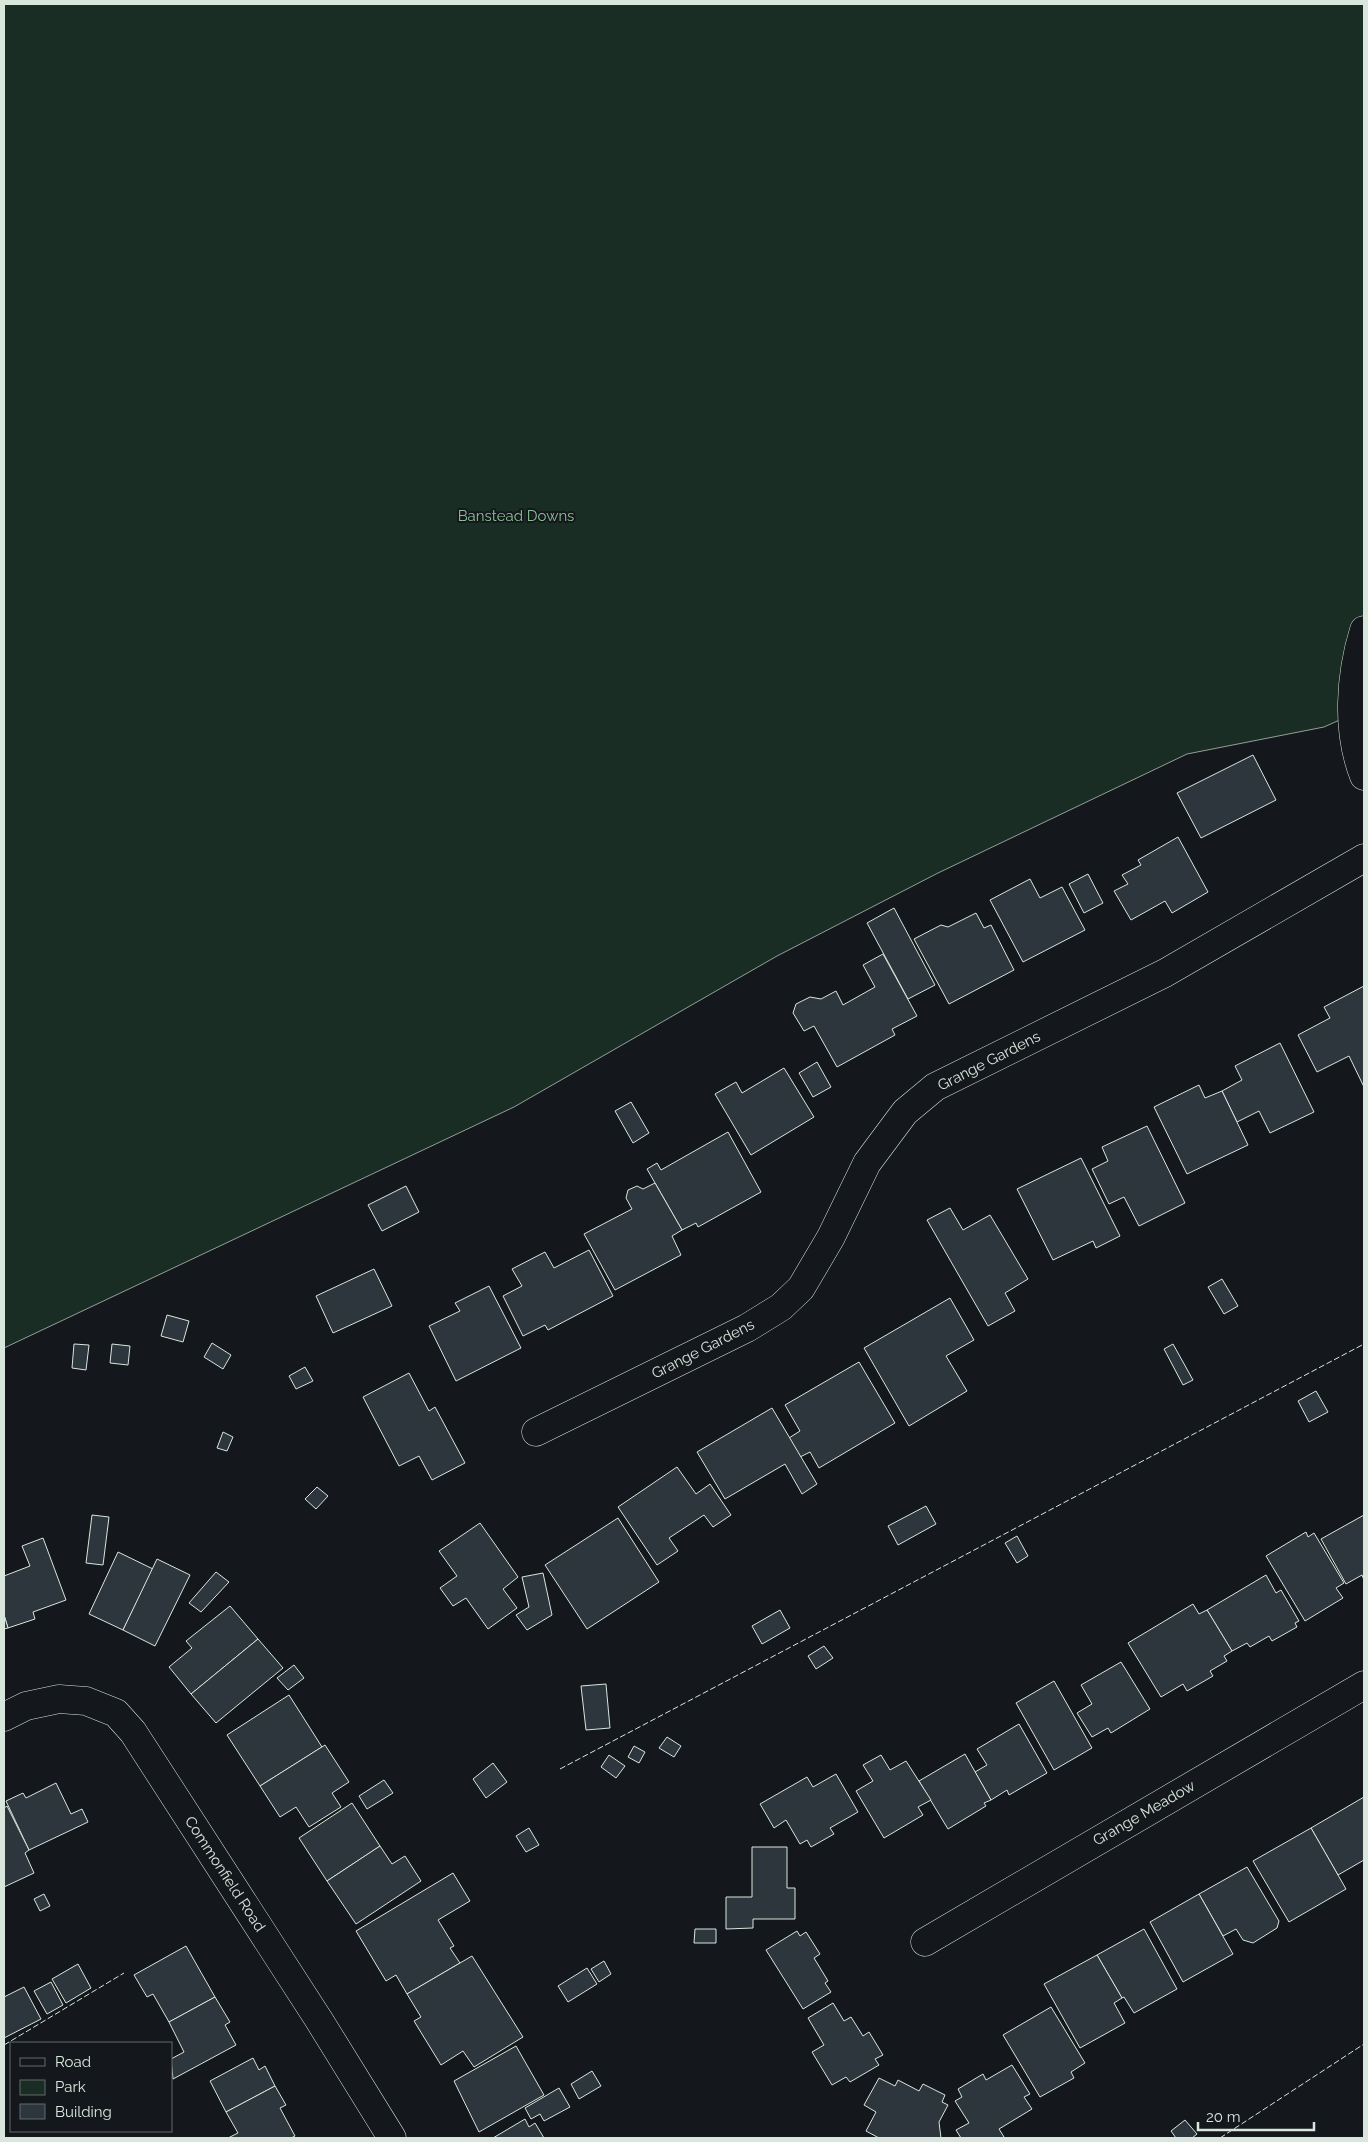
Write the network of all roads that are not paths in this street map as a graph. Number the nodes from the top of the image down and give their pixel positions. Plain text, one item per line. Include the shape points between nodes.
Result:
1 (1364, 630) edge
2 (1364, 776) edge
3 (1364, 858) edge
4 (536, 1432) dead end
5 (1364, 1685) edge
6 (4, 1717) edge
7 (924, 1942) dead end
8 (392, 2138) edge

1 - 2 street via 1356,653 1352,697 1354,733
3 - 4 street, Grange Gardens via 1165,973 935,1086 905,1112 867,1163 801,1288 781,1307 747,1328
5 - 7 street, Grange Meadow
6 - 8 street, Commonfield Road via 26,1706 59,1699 86,1701 116,1714 133,1732

